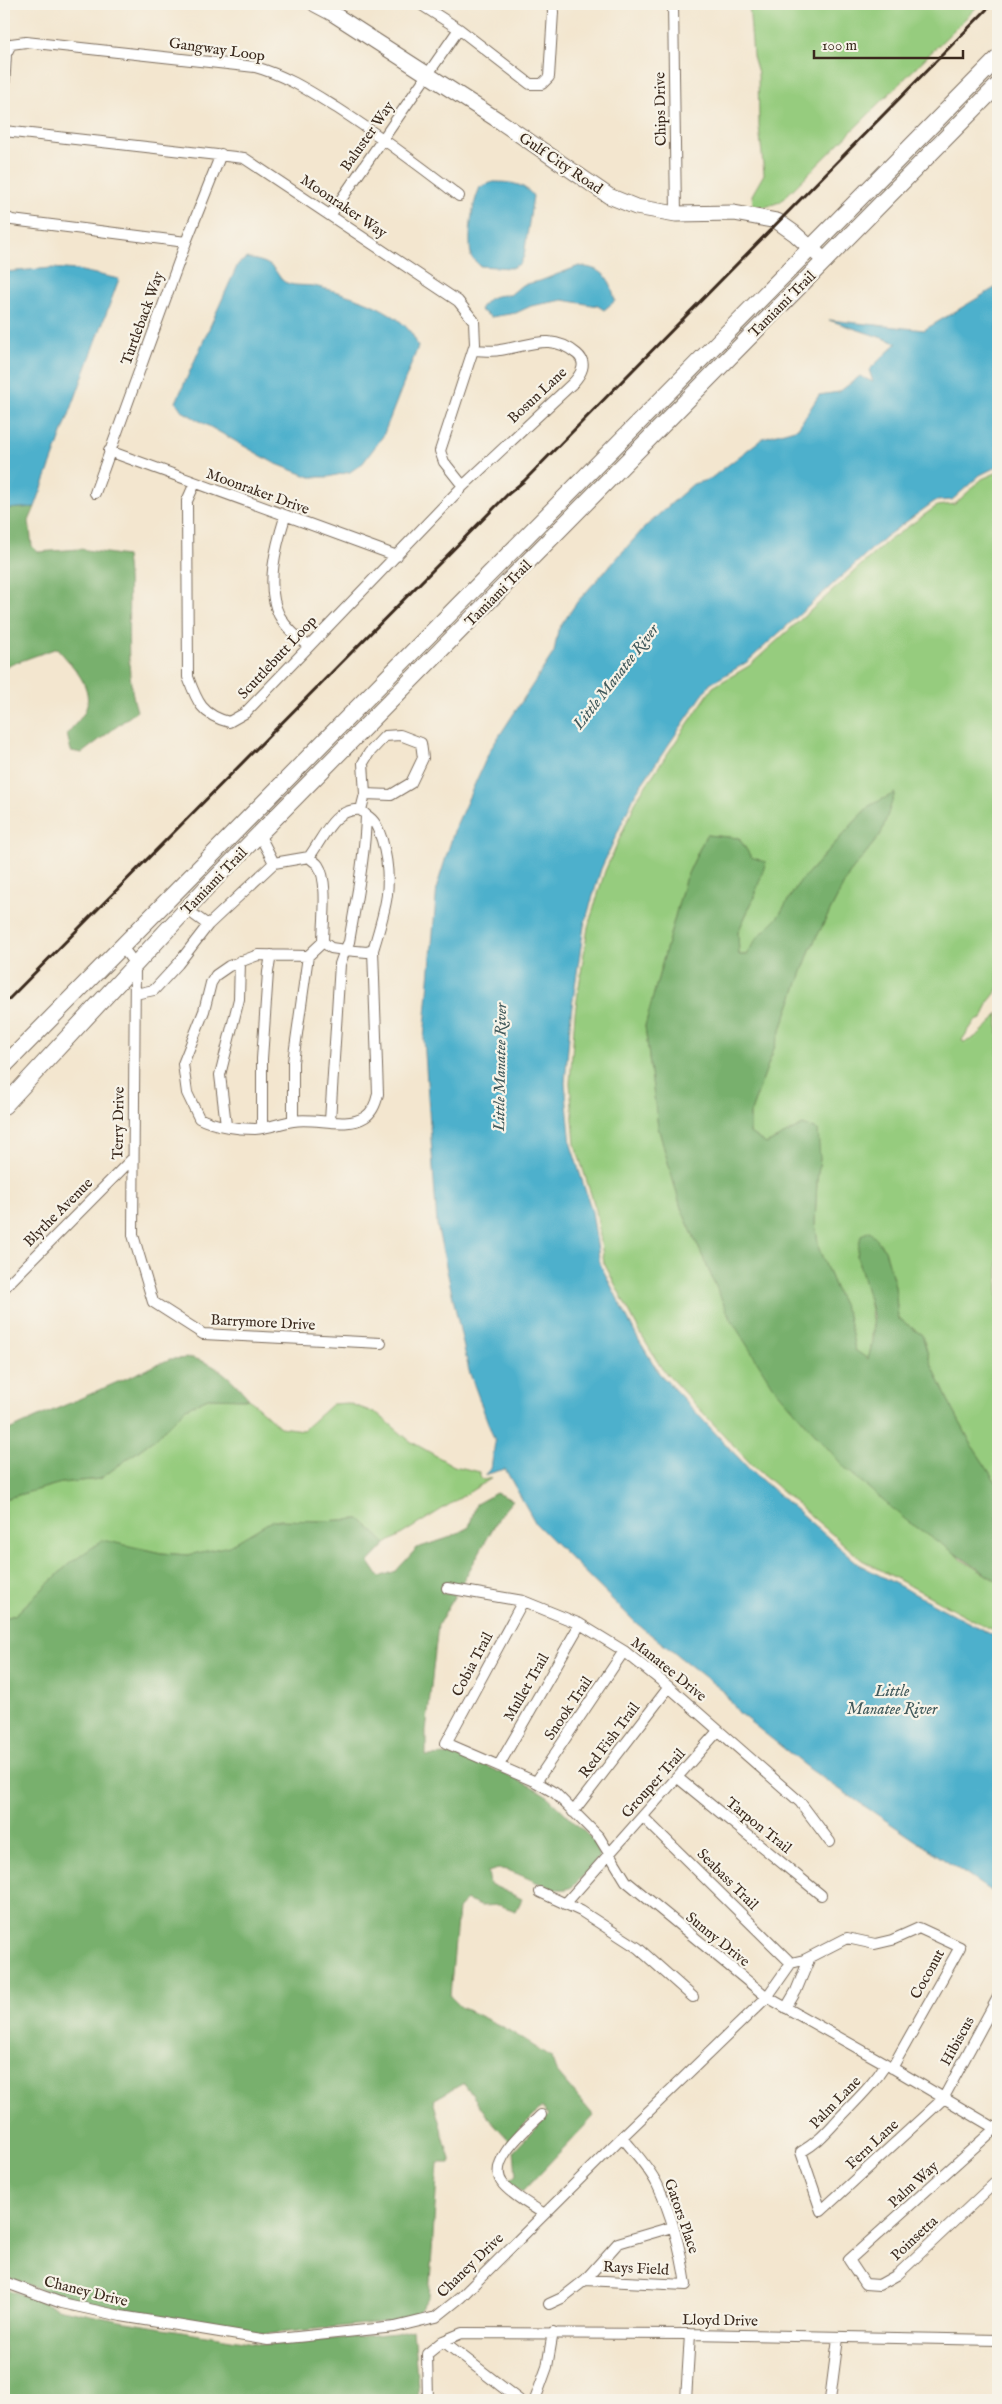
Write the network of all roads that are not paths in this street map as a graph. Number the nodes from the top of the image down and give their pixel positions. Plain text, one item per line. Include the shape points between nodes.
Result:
1 (315, 4) edge
2 (420, 4) edge
3 (552, 4) edge
4 (673, 4) edge
5 (459, 29) junction
6 (998, 58) edge
7 (427, 76) junction
8 (998, 85) edge
9 (4, 90) edge
10 (4, 131) edge
11 (383, 138) junction
12 (221, 154) junction
13 (459, 196) dead end
14 (331, 214) junction
15 (676, 214) junction
16 (4, 216) edge
17 (186, 242) junction
18 (811, 248) junction
19 (825, 261) junction
20 (473, 350) junction
21 (110, 451) junction
22 (195, 483) junction
23 (463, 486) junction
24 (95, 493) dead end
25 (285, 517) junction
26 (515, 548) junction
27 (397, 556) junction
28 (529, 561) junction
29 (308, 646) junction
30 (365, 794) junction
31 (363, 812) junction
32 (259, 834) junction
33 (309, 857) junction
34 (274, 863) junction
35 (186, 909) junction
36 (208, 925) junction
37 (323, 942) junction
38 (122, 947) junction
39 (344, 950) junction
40 (373, 950) junction
41 (271, 955) junction
42 (308, 956) junction
43 (240, 961) junction
44 (135, 964) junction
45 (135, 994) junction
46 (4, 1066) edge
47 (4, 1106) edge
48 (293, 1120) junction
49 (330, 1121) junction
50 (226, 1125) junction
51 (262, 1128) junction
52 (133, 1158) junction
53 (4, 1288) edge
54 (154, 1302) joint
55 (381, 1343) dead end
56 (448, 1588) dead end
57 (523, 1601) junction
58 (580, 1624) junction
59 (624, 1651) junction
60 (669, 1687) junction
61 (718, 1731) junction
62 (446, 1742) joint
63 (499, 1765) junction
64 (678, 1778) junction
65 (536, 1782) junction
66 (574, 1812) junction
67 (643, 1817) junction
68 (830, 1842) dead end
69 (609, 1854) junction
70 (540, 1892) dead end
71 (821, 1895) dead end
72 (565, 1904) junction
73 (810, 1957) junction
74 (791, 1963) junction
75 (693, 1997) dead end
76 (767, 1997) junction
77 (998, 1997) edge
78 (786, 2008) junction
79 (889, 2066) junction
80 (943, 2099) junction
81 (541, 2115) dead end
82 (998, 2129) edge
83 (622, 2137) junction
84 (998, 2180) edge
85 (821, 2211) joint
86 (544, 2214) junction
87 (672, 2227) junction
88 (849, 2260) joint
89 (585, 2280) junction
90 (4, 2282) edge
91 (686, 2285) joint
92 (549, 2304) dead end
93 (553, 2332) junction
94 (690, 2334) junction
95 (838, 2338) junction
96 (998, 2340) edge
97 (443, 2341) junction
98 (428, 2400) edge
99 (519, 2400) edge
100 (535, 2400) edge
101 (686, 2400) edge
102 (830, 2400) edge

1 - 7 street, Gulf City Road
2 - 5 street
3 - 5 street via 549,77 542,84 530,84
4 - 15 street, Chips Drive
5 - 7 street, Baluster Way
6 - 18 main road, Tamiami Trail
7 - 11 street, Baluster Way
7 - 15 street, Gulf City Road via 609,196 636,207
8 - 19 main road, Tamiami Trail
9 - 11 street, Gangway Loop via 6,54 11,44 26,42 255,67 303,87
10 - 12 street, Moonraker Way
11 - 13 street, Gangway Loop
11 - 14 street, Baluster Way
12 - 14 street, Moonraker Way via 244,158
12 - 17 street, Turtleback Way
14 - 20 street, Moonraker Way via 458,301 474,321
15 - 18 street, Gulf City Road via 734,213 777,221
16 - 17 street via 12,220
17 - 21 street, Turtleback Way
18 - 19 street, Gulf City Road
18 - 26 main road, Tamiami Trail
19 - 28 main road, Tamiami Trail
20 - 23 street, Moonraker Way via 440,451 444,462
20 - 23 street, Bosun Lane via 498,351 526,343 551,342 567,346 581,357 583,364 581,374 573,383
21 - 22 street, Moonraker Drive
21 - 24 street, Turtleback Way
22 - 25 street, Moonraker Drive
22 - 29 street, Scuttlebutt Loop via 187,501 188,677 202,708 214,718 229,722 245,714
23 - 27 street, Scuttlebutt Loop
25 - 27 street, Moonraker Drive
25 - 29 street via 276,548 273,593 279,614 289,630
26 - 28 street
26 - 38 main road, Tamiami Trail
27 - 29 street, Scuttlebutt Loop
28 - 32 main road, Tamiami Trail
30 - 30 street via 363,763 385,736 400,734 421,743 424,758 411,783 391,796
30 - 31 street
31 - 33 street via 343,811
31 - 39 street via 365,838 349,942
31 - 40 street via 374,820 378,829 390,881
32 - 34 street
32 - 35 main road, Tamiami Trail
33 - 34 street
33 - 37 street via 318,866 322,879
34 - 36 street
35 - 36 street
35 - 44 main road, Tamiami Trail
36 - 45 street via 154,990
37 - 39 street via 331,948
37 - 42 street
38 - 44 street
38 - 46 main road, Tamiami Trail
39 - 40 street
39 - 49 street via 340,964
40 - 49 street via 378,1094 365,1117 346,1123
41 - 42 street
41 - 43 street
41 - 51 street via 262,1059
42 - 48 street via 293,1062
43 - 50 street via 239,999 220,1075
43 - 50 street via 223,970 211,983 200,1024 183,1064 187,1093 200,1118
44 - 45 street, Terry Drive
44 - 47 main road, Tamiami Trail
45 - 52 street, Terry Drive
48 - 49 street
48 - 51 street
50 - 51 street
52 - 53 street, Blythe Avenue
52 - 54 street, Terry Drive via 133,1235
54 - 55 street, Barrymore Drive via 202,1334
56 - 57 street, Manatee Drive
57 - 58 street, Manatee Drive
57 - 62 street, Cobia Trail
58 - 59 street, Manatee Drive
58 - 63 street, Mullet Trail
59 - 60 street, Manatee Drive
59 - 65 street, Snook Trail
60 - 61 street, Manatee Drive
60 - 66 street, Red Fish Trail
61 - 64 street, Grouper Trail
61 - 68 street, Manatee Drive via 800,1802
62 - 63 street, Sunny Drive
63 - 65 street, Sunny Drive
64 - 67 street, Grouper Trail
64 - 71 street, Tarpon Trail
65 - 66 street, Sunny Drive via 555,1793
66 - 69 street, Sunny Drive
67 - 69 street, Grouper Trail
67 - 74 street, Seabass Trail
69 - 72 street, Grouper Trail
69 - 76 street, Sunny Drive via 626,1881
70 - 72 street
72 - 75 street via 638,1948
73 - 74 street
73 - 78 street
73 - 79 street, Coconut via 847,1938 875,1944 919,1928 960,1947
74 - 76 street, Chaney Drive
76 - 78 street, Sunny Drive
76 - 83 street, Chaney Drive
77 - 80 street, Hibiscus
78 - 79 street, Sunny Drive
79 - 80 street, Sunny Drive
79 - 85 street, Palm Lane via 820,2140 801,2152
80 - 82 street, Sunny Drive
80 - 85 street, Fern Lane
81 - 86 street via 500,2160 499,2173 504,2185
82 - 88 street, Palm Way
83 - 86 street, Chaney Drive
83 - 87 street, Gators Place via 657,2184
84 - 88 street, Poinsetta via 897,2275 879,2285 865,2284
86 - 90 street, Chaney Drive via 461,2297 436,2317 396,2327 268,2340 121,2316 62,2303
87 - 89 street via 618,2243
87 - 91 street, Gators Place
89 - 91 street, Rays Field
89 - 92 street
93 - 94 street, Lloyd Drive
93 - 97 street, Lloyd Drive via 462,2333
93 - 100 street via 547,2367
94 - 95 street, Lloyd Drive
94 - 101 street
95 - 96 street, Lloyd Drive
95 - 102 street
97 - 98 street via 427,2354
97 - 99 street

